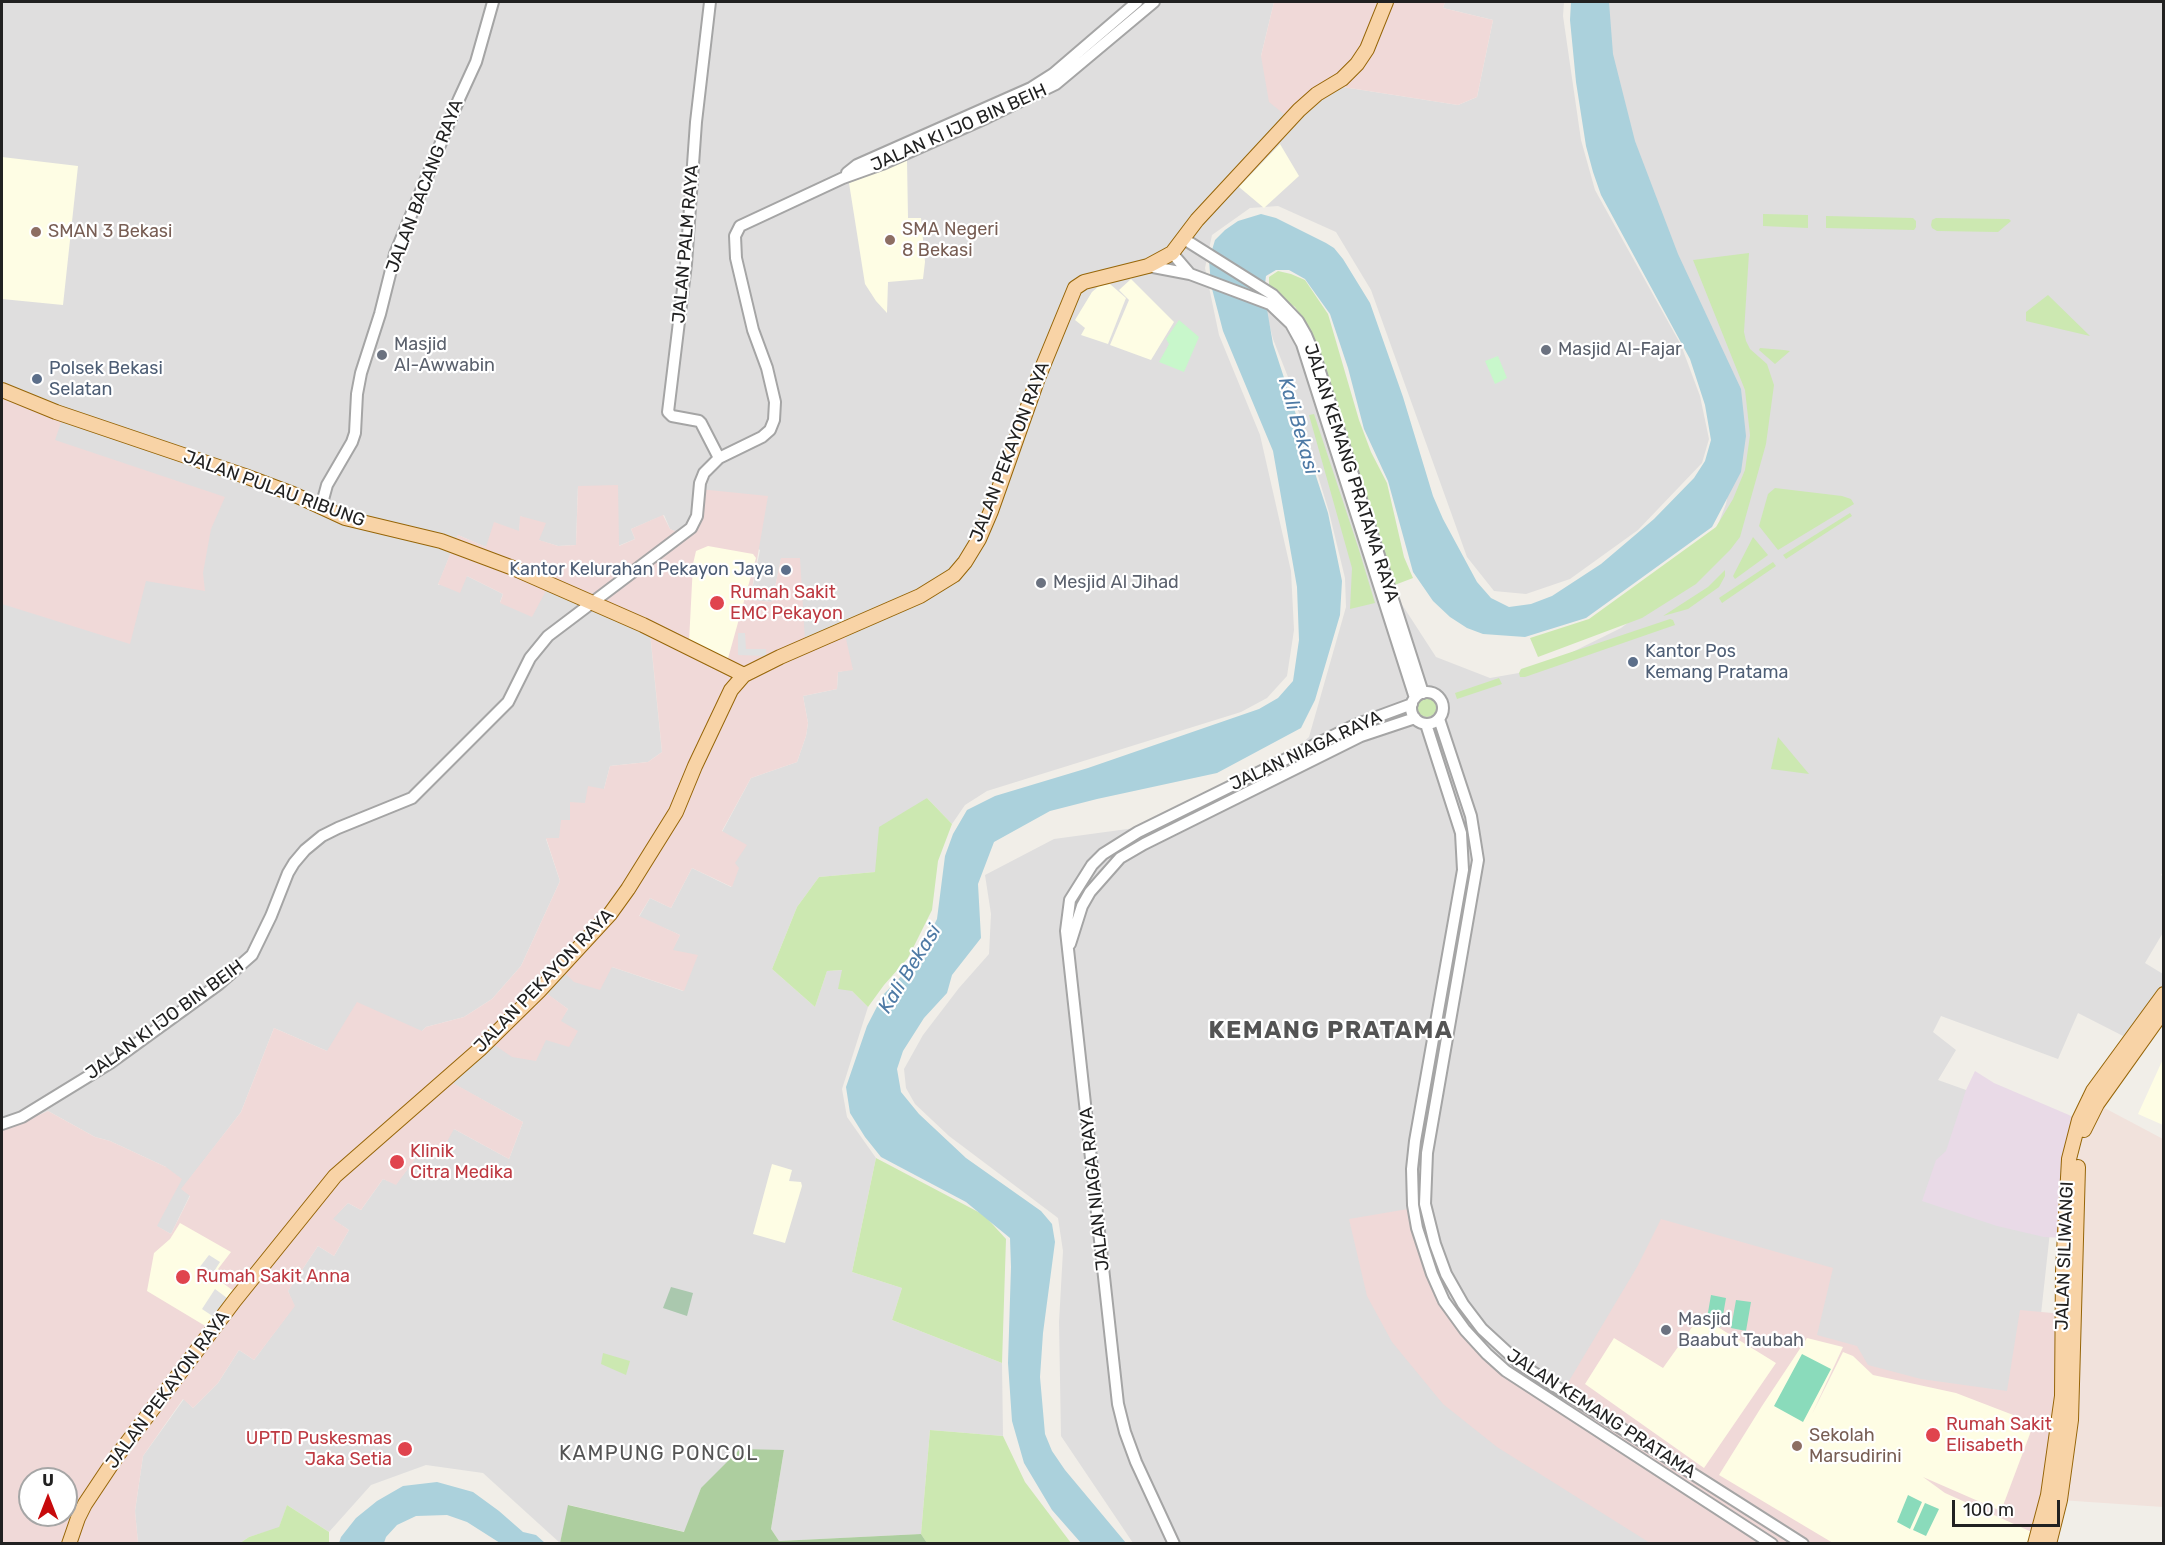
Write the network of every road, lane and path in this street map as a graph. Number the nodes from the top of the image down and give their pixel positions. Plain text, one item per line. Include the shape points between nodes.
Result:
1 (493, 2) edge
2 (710, 2) edge
3 (1154, 2) edge
4 (1386, 2) edge
5 (1133, 3) edge
6 (1142, 14) junction
7 (843, 178) junction
8 (1184, 239) junction
9 (1172, 253) junction
10 (1148, 266) junction
11 (1192, 274) junction
12 (2, 390) edge
13 (719, 458) junction
14 (321, 507) junction
15 (594, 602) junction
16 (744, 675) junction
17 (1417, 698) junction
18 (1414, 718) junction
19 (1439, 719) junction
20 (1426, 724) junction
21 (1069, 946) junction
22 (2162, 1003) edge
23 (2, 1124) edge
24 (1755, 1514) junction
25 (1747, 1528) junction
26 (1786, 1539) edge
27 (69, 1544) edge
28 (1174, 1544) edge
29 (1772, 1544) edge
30 (1803, 1544) edge
31 (2035, 1544) edge
32 (2049, 1544) edge

1 - 14 street, JALAN BACANG RAYA via 476,62 395,254 361,373 355,433 327,485
2 - 13 street, JALAN PALM RAYA via 668,412 699,421
3 - 6 street, JALAN KI IJO BIN BEIH
4 - 8 main road, JALAN PEKAYON RAYA via 1357,64 1299,110
5 - 6 street
5 - 7 street, JALAN KI IJO BIN BEIH via 1053,74 1031,88 857,165
6 - 7 street, JALAN KI IJO BIN BEIH via 1056,84
7 - 13 street, JALAN KI IJO BIN BEIH via 762,214 737,231 735,243 742,287 767,368 775,415 770,430 762,437
8 - 9 main road, JALAN PEKAYON RAYA
8 - 17 street, JALAN KEMANG PRATAMA RAYA via 1274,295 1298,321 1311,346
9 - 10 main road, JALAN PEKAYON RAYA
9 - 11 street, JALAN KEMANG PRATAMA RAYA
10 - 11 street, JALAN KEMANG PRATAMA RAYA
10 - 16 main road, JALAN PEKAYON RAYA via 1084,282 1075,288 991,511 979,538 954,575 920,596
11 - 17 street, JALAN KEMANG PRATAMA RAYA via 1270,304 1291,324 1302,344
12 - 14 main road, JALAN PULAU RIBUNG
13 - 15 street, JALAN KI IJO BIN BEIH via 704,473 697,516 691,528
14 - 15 main road, JALAN PULAU RIBUNG via 363,524 441,541
15 - 16 main road, JALAN PULAU RIBUNG
15 - 23 street, JALAN KI IJO BIN BEIH via 548,636 530,658 508,702 412,798 322,836 305,850 294,863 252,955 219,984 110,1063 22,1118
16 - 27 main road, JALAN PEKAYON RAYA via 731,690 676,812 610,914 480,1049 335,1176 117,1456 85,1504
17 - 18 street via 1412,711
17 - 19 street via 1433,694 1442,702
17 - 21 street, JALAN NIAGA RAYA via 1138,832 1103,854 1086,872 1070,900 1066,931
18 - 20 street
18 - 21 street, JALAN NIAGA RAYA via 1360,736 1120,858 1090,892
19 - 20 street
19 - 24 street, JALAN KEMANG PRATAMA via 1471,816 1478,860 1427,1153 1425,1203 1440,1259 1463,1304 1482,1329 1520,1364
20 - 25 street, JALAN KEMANG PRATAMA via 1461,833 1463,862 1412,1169 1417,1228 1432,1274 1444,1301 1466,1330 1506,1371
21 - 28 street, JALAN NIAGA RAYA via 1118,1404 1136,1462
22 - 31 main road, JALAN SILIWANGI via 2092,1091 2068,1159 2062,1396 2052,1476
22 - 32 main road, JALAN SILIWANGI via 2084,1130 2076,1194 2071,1420 2060,1500
24 - 25 street
24 - 26 street, JALAN KEMANG PRATAMA
25 - 29 street, JALAN KEMANG PRATAMA
26 - 30 street, JALAN KEMANG PRATAMA

